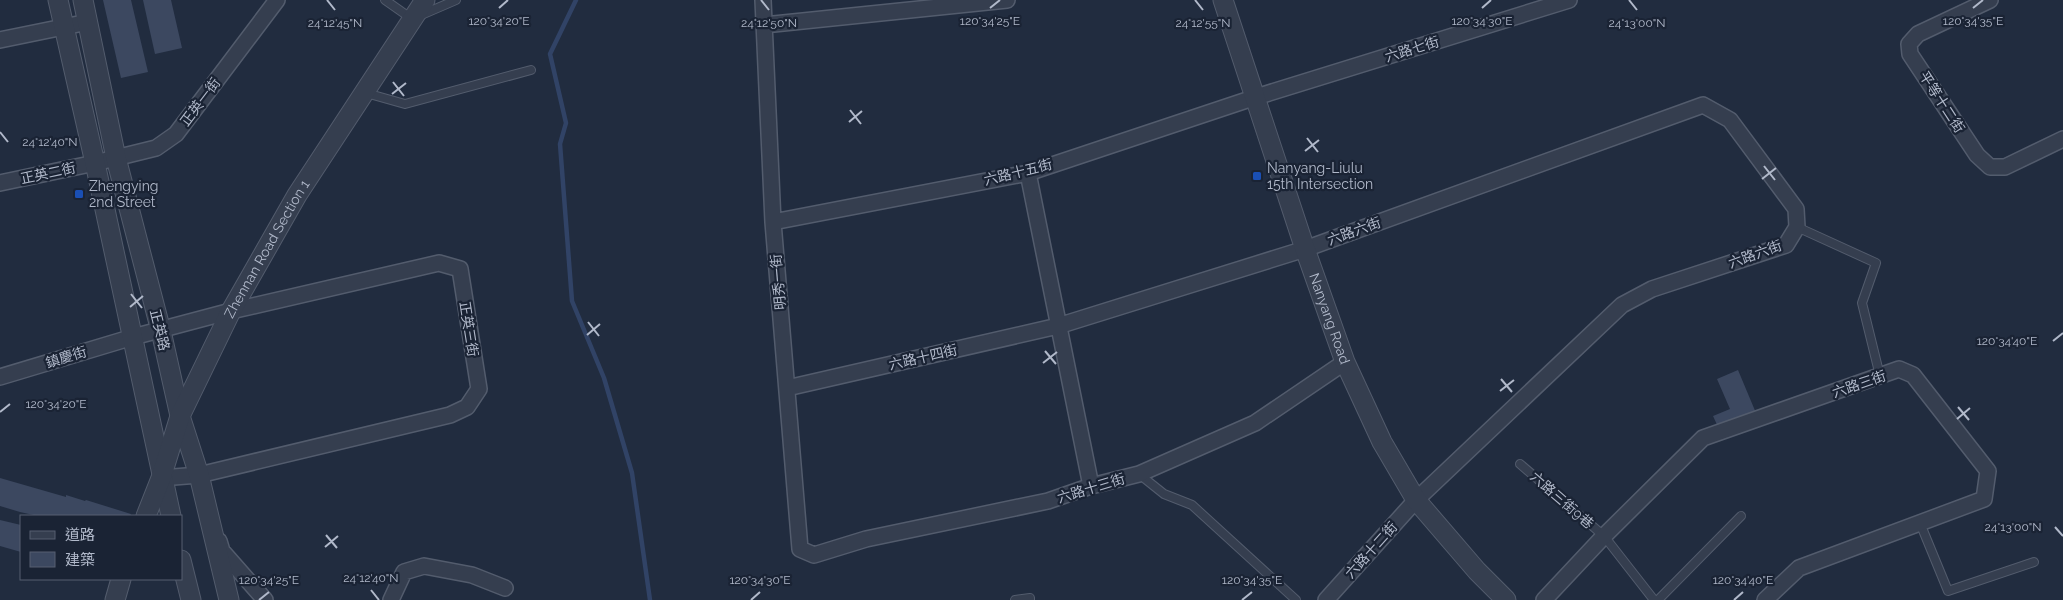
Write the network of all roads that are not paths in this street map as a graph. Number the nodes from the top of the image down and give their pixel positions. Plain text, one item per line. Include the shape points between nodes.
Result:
1 (58, 0) edge
2 (83, 0) edge
3 (277, 0) edge
4 (385, 0) edge
5 (424, 0) edge
6 (456, 0) edge
7 (763, 0) edge
8 (1007, 0) edge
9 (1223, 0) edge
10 (1569, 0) edge
11 (1990, 0) edge
12 (412, 19) junction
13 (88, 22) junction
14 (764, 25) junction
15 (65, 27) junction
16 (0, 40) edge
17 (531, 70) dead end
18 (364, 92) junction
19 (1256, 97) junction
20 (2063, 139) edge
21 (116, 158) junction
22 (95, 163) junction
23 (1028, 173) junction
24 (0, 183) edge
25 (772, 222) junction
26 (1797, 227) junction
27 (1305, 249) junction
28 (231, 311) junction
29 (1058, 326) junction
30 (161, 331) junction
31 (133, 338) junction
32 (1345, 362) junction
33 (1880, 376) junction
34 (0, 377) edge
35 (787, 388) junction
36 (180, 416) junction
37 (1520, 464) dead end
38 (1139, 474) junction
39 (199, 475) junction
40 (161, 478) junction
41 (1091, 486) junction
42 (1416, 500) junction
43 (146, 515) edge
44 (171, 515) edge
45 (1741, 516) dead end
46 (1920, 523) junction
47 (1604, 536) junction
48 (814, 555) joint
49 (2034, 562) dead end
50 (182, 564) edge
51 (121, 580) edge
52 (505, 588) dead end
53 (114, 600) edge
54 (191, 600) edge
55 (230, 600) edge
56 (265, 600) edge
57 (392, 600) edge
58 (1015, 600) edge
59 (1030, 600) edge
60 (1296, 600) edge
61 (1326, 600) edge
62 (1506, 600) edge
63 (1544, 600) edge
64 (1654, 600) edge
65 (1658, 600) edge
66 (1765, 600) edge

1 - 15 street, 正英路
2 - 13 street, 正英路
3 - 21 street, 正英一街 via 176,134 156,148
4 - 12 lane
5 - 12 street, Zhennan Road Section 1
6 - 12 lane
7 - 14 street, 明秀一街
8 - 14 street
9 - 19 street, Nanyang Road
10 - 19 street, 六路七街
11 - 20 street, 平等十二街 via 1918,34 1909,44 1910,54 1977,155 1990,167 2005,167
12 - 18 street, Zhennan Road Section 1
13 - 15 street
13 - 21 street, 正英路
14 - 25 street, 明秀一街
15 - 16 street
15 - 22 street, 正英路
17 - 18 lane via 405,104
18 - 28 street, Zhennan Road Section 1 via 297,195
19 - 23 street, 六路十五街
19 - 27 street, Nanyang Road
21 - 22 street, 正英一街
21 - 30 street, 正英路
22 - 24 street, 正英二街
22 - 31 street, 正英路
23 - 25 street, 六路十五街
23 - 29 street
25 - 35 street, 明秀一街
26 - 27 street, 六路六街 via 1796,209 1730,120 1703,105
26 - 33 lane via 1876,263 1862,303
26 - 42 street, 六路六街 via 1786,246 1652,289 1622,305
27 - 29 street, 六路十四街
27 - 32 street, Nanyang Road
28 - 30 street, 正英三街
28 - 36 street, Zhennan Road Section 1
28 - 39 street, 正英三街 via 439,264 460,269 478,389 467,407 450,416
29 - 35 street, 六路十四街
29 - 41 street
30 - 31 street, 正英三街
30 - 36 street, 正英路
31 - 34 street, 鎮慶街
31 - 40 street, 正英路
32 - 38 street, 六路十三街 via 1255,423
32 - 42 street, Nanyang Road via 1382,442
33 - 46 street, 六路三街 via 1899,370 1913,376 1988,470 1984,499
33 - 47 street, 六路三街 via 1703,438
35 - 48 street, 明秀一街 via 800,549
36 - 39 street, 正英路
36 - 40 street, Zhennan Road Section 1
37 - 47 lane, 六路三街9巷
38 - 41 street, 六路十三街
38 - 60 lane via 1164,494 1192,505
39 - 40 street, 正英三街
39 - 55 street, 正英路
39 - 56 street via 222,551
40 - 43 street, Zhennan Road Section 1
40 - 44 street, 正英路
41 - 48 street, 六路十三街 via 1048,501 866,539
42 - 61 street, 六路十二街
42 - 62 street, Nanyang Road
45 - 65 lane
46 - 49 lane via 1948,591
46 - 66 street, 六路三街 via 1799,568
47 - 63 street, 六路三街
47 - 64 lane, 六路三街9巷
50 - 54 street
51 - 53 street
52 - 57 street via 472,575 424,566 404,572
58 - 59 lane

